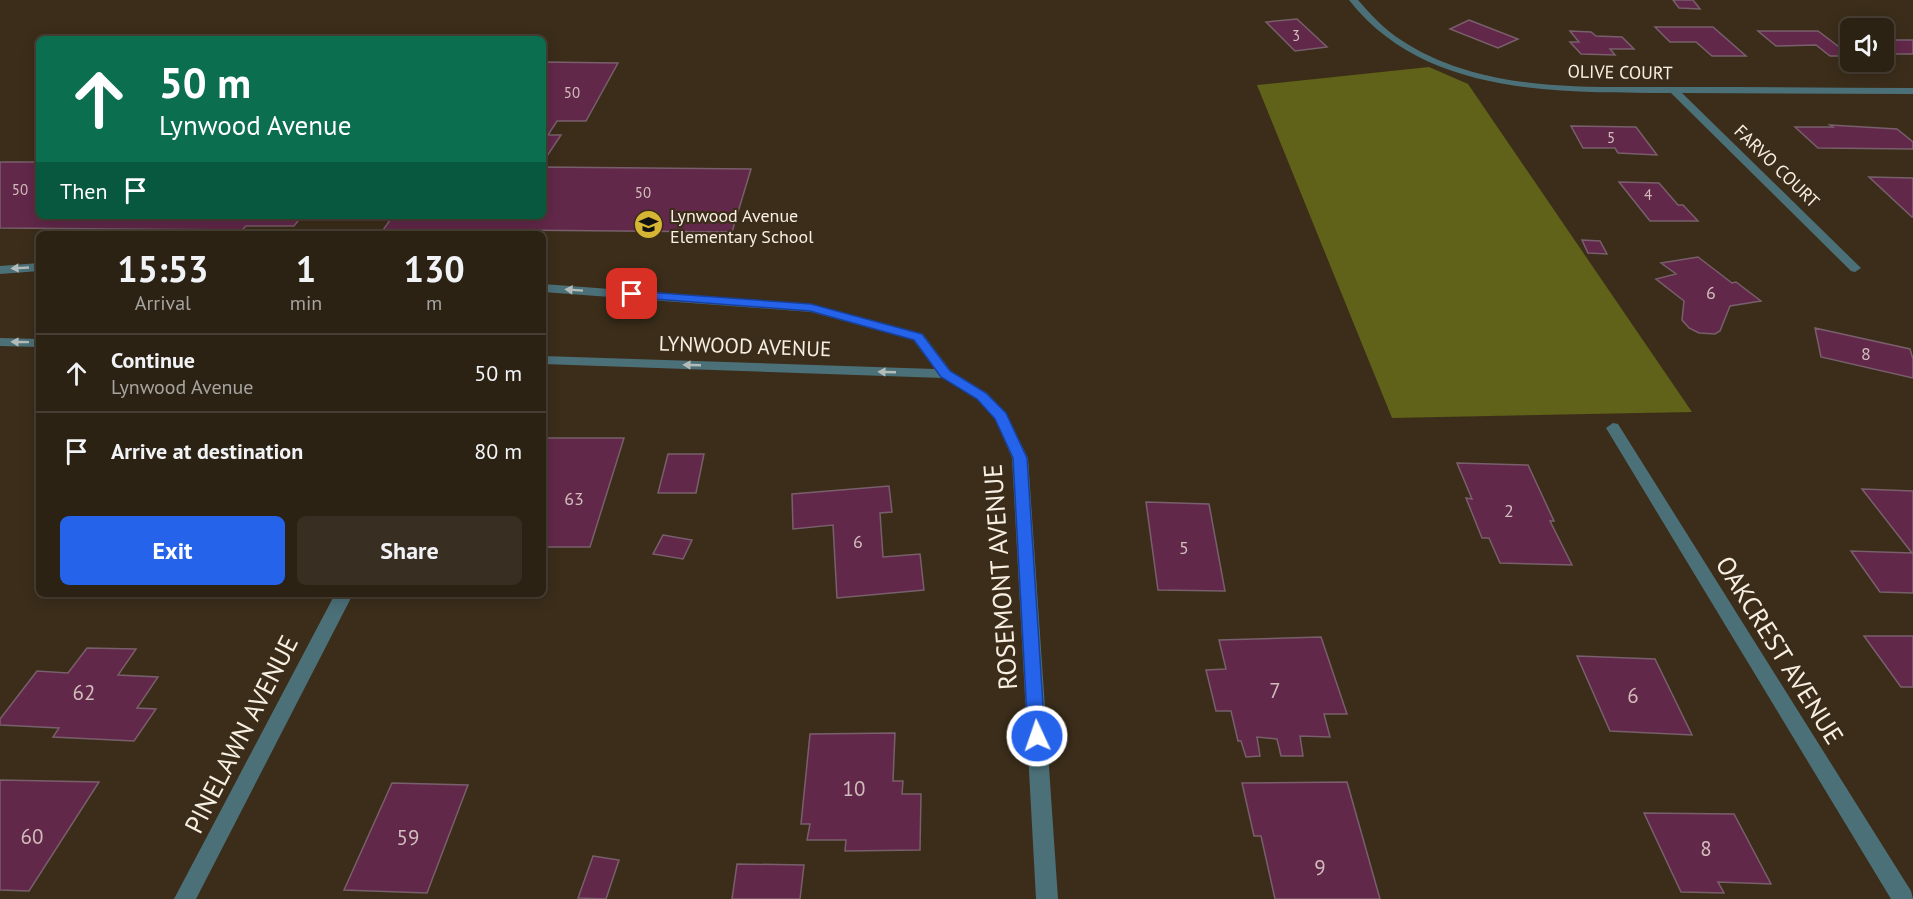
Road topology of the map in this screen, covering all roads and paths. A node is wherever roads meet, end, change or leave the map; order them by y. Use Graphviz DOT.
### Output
graph roads {
  1 [pos="1353,0"];
  2 [pos="1672,89"];
  3 [pos="1913,91"];
  4 [pos="36,267"];
  5 [pos="1855,268"];
  6 [pos="0,270"];
  7 [pos="546,288"];
  8 [pos="0,342"];
  9 [pos="36,343"];
  10 [pos="546,360"];
  11 [pos="946,374"];
  12 [pos="1613,428"];
  13 [pos="1008,432"];
  14 [pos="342,597"];
  15 [pos="185,899"];
  16 [pos="1047,899"];
  17 [pos="1904,899"];
  1 -- 2 [label="street, OLIVE COURT"];
  2 -- 3 [label="street, OLIVE COURT"];
  2 -- 5 [label="street, FARVO COURT"];
  4 -- 6 [label="street, one-way"];
  11 -- 7 [label="street, LYNWOOD AVENUE, one-way"];
  9 -- 8 [label="street, one-way"];
  11 -- 10 [label="street, LYNWOOD AVENUE, one-way"];
  11 -- 13 [label="street, LYNWOOD AVENUE"];
  12 -- 17 [label="street, OAKCREST AVENUE"];
  13 -- 16 [label="street, ROSEMONT AVENUE"];
  14 -- 15 [label="street, PINELAWN AVENUE"];
}
